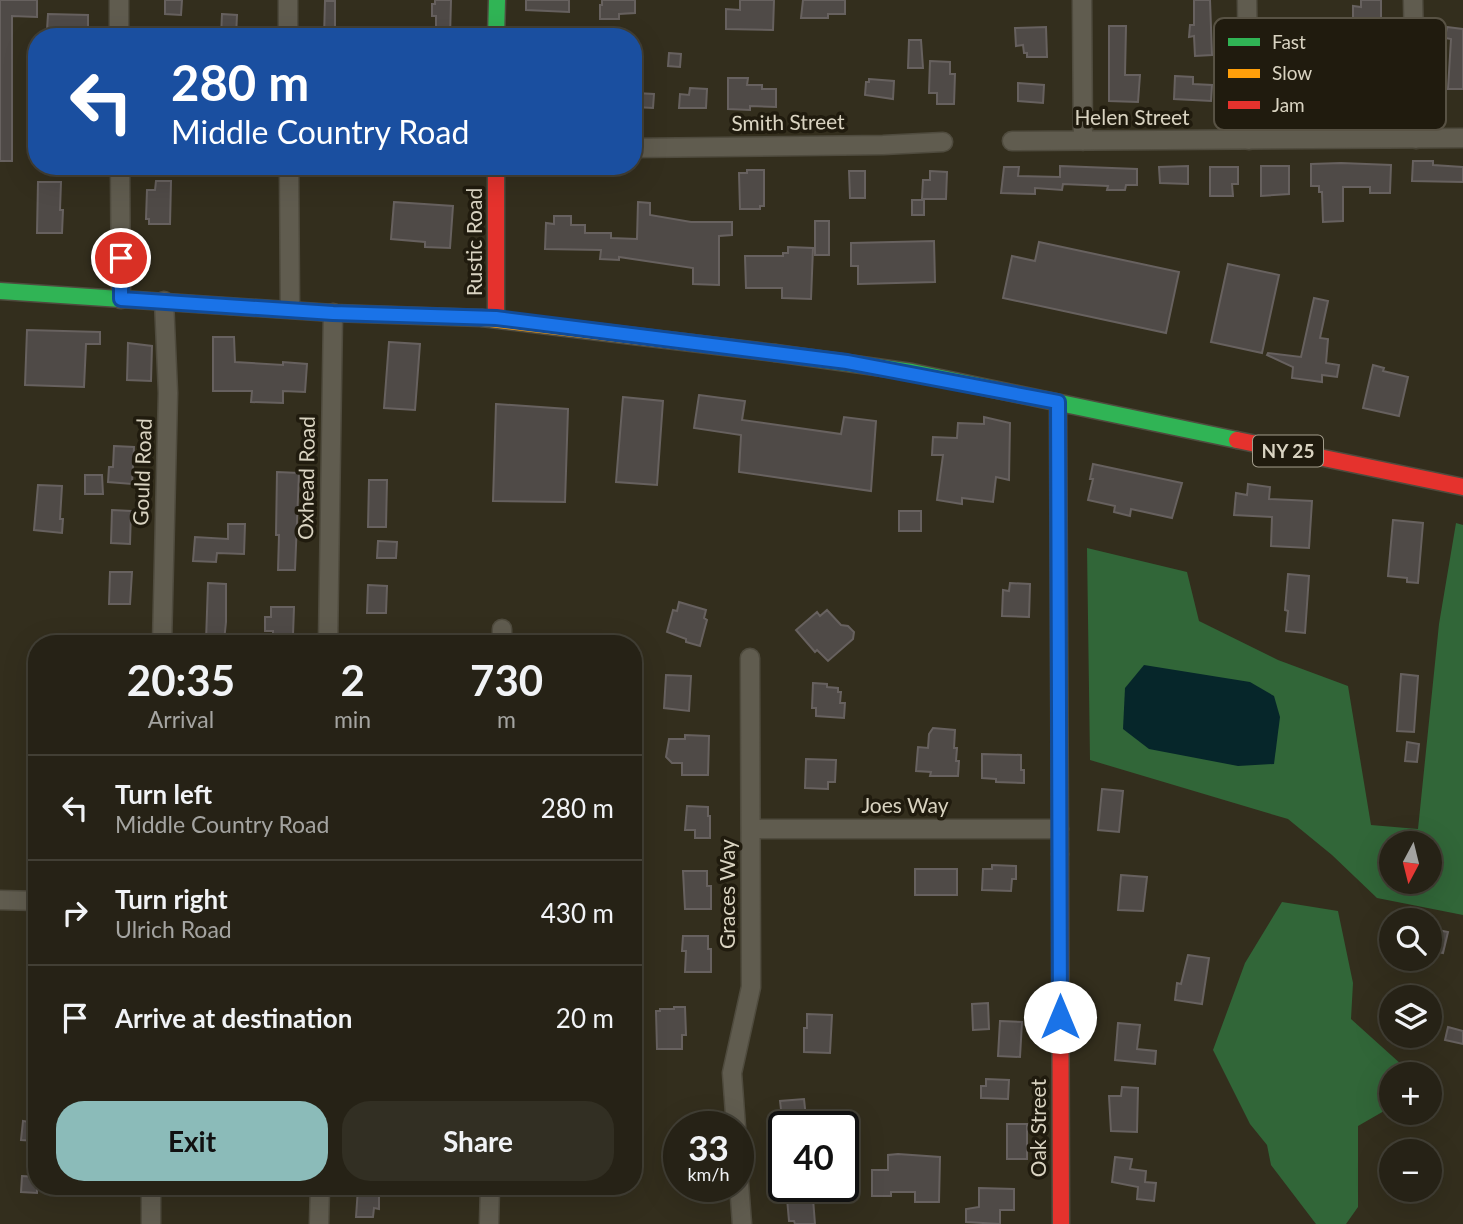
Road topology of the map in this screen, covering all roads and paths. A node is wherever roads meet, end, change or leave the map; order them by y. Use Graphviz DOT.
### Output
graph roads {
  1 [pos="119,0"];
  2 [pos="288,0"];
  3 [pos="497,0"];
  4 [pos="1082,0"];
  5 [pos="1247,0"];
  6 [pos="1413,0"];
  7 [pos="1247,18"];
  8 [pos="1413,18"];
  9 [pos="119,28"];
  10 [pos="288,28"];
  11 [pos="496,28"];
  12 [pos="1249,130"];
  13 [pos="1416,130"];
  14 [pos="1463,138"];
  15 [pos="1416,139"];
  16 [pos="1249,140"];
  17 [pos="1012,141"];
  18 [pos="1083,141"];
  19 [pos="943,142"];
  20 [pos="642,148"];
  21 [pos="120,175"];
  22 [pos="289,175"];
  23 [pos="496,175"];
  24 [pos="0,291"];
  25 [pos="121,299"];
  26 [pos="163,301"];
  27 [pos="290,309"];
  28 [pos="333,313"];
  29 [pos="496,318"];
  30 [pos="1058,402"];
  31 [pos="1463,487"];
  32 [pos="162,635"];
  33 [pos="328,635"];
  34 [pos="750,658"];
  35 [pos="751,829"];
  36 [pos="1059,829"];
  37 [pos="0,900"];
  38 [pos="28,901"];
  39 [pos="735,1111"];
  40 [pos="151,1195"];
  41 [pos="320,1195"];
  42 [pos="489,1195"];
  43 [pos="740,1202"];
  44 [pos="151,1224"];
  45 [pos="319,1224"];
  46 [pos="489,1224"];
  47 [pos="742,1224"];
  48 [pos="1061,1224"];
  1 -- 9 [label="street"];
  2 -- 10 [label="street"];
  3 -- 11 [label="main road"];
  4 -- 18 [label="street"];
  5 -- 7 [label="street"];
  6 -- 8 [label="street"];
  12 -- 16 [label="street"];
  13 -- 15 [label="street"];
  14 -- 15 [label="street, Helen Street"];
  15 -- 16 [label="street, Helen Street"];
  16 -- 18 [label="street, Helen Street"];
  17 -- 18 [label="street, Helen Street"];
  19 -- 20 [label="street, Smith Street"];
  21 -- 25 [label="street"];
  22 -- 27 [label="street"];
  23 -- 29 [label="main road, Rustic Road"];
  24 -- 25 [label="main road, NY 25"];
  25 -- 26 [label="main road, NY 25"];
  26 -- 27 [label="main road, NY 25"];
  26 -- 32 [label="street, Gould Road"];
  27 -- 28 [label="main road, NY 25"];
  28 -- 29 [label="main road, NY 25"];
  28 -- 33 [label="street, Oxhead Road"];
  29 -- 30 [label="main road, NY 25"];
  30 -- 31 [label="main road, NY 25"];
  30 -- 36 [label="main road, Oak Street"];
  34 -- 35 [label="street, Graces Way"];
  35 -- 36 [label="street, Joes Way"];
  35 -- 39 [label="street, Graces Way"];
  36 -- 48 [label="main road, Oak Street"];
  37 -- 38 [label="street"];
  40 -- 44 [label="street"];
  41 -- 45 [label="street"];
  42 -- 46 [label="street"];
  43 -- 47 [label="street"];
}
